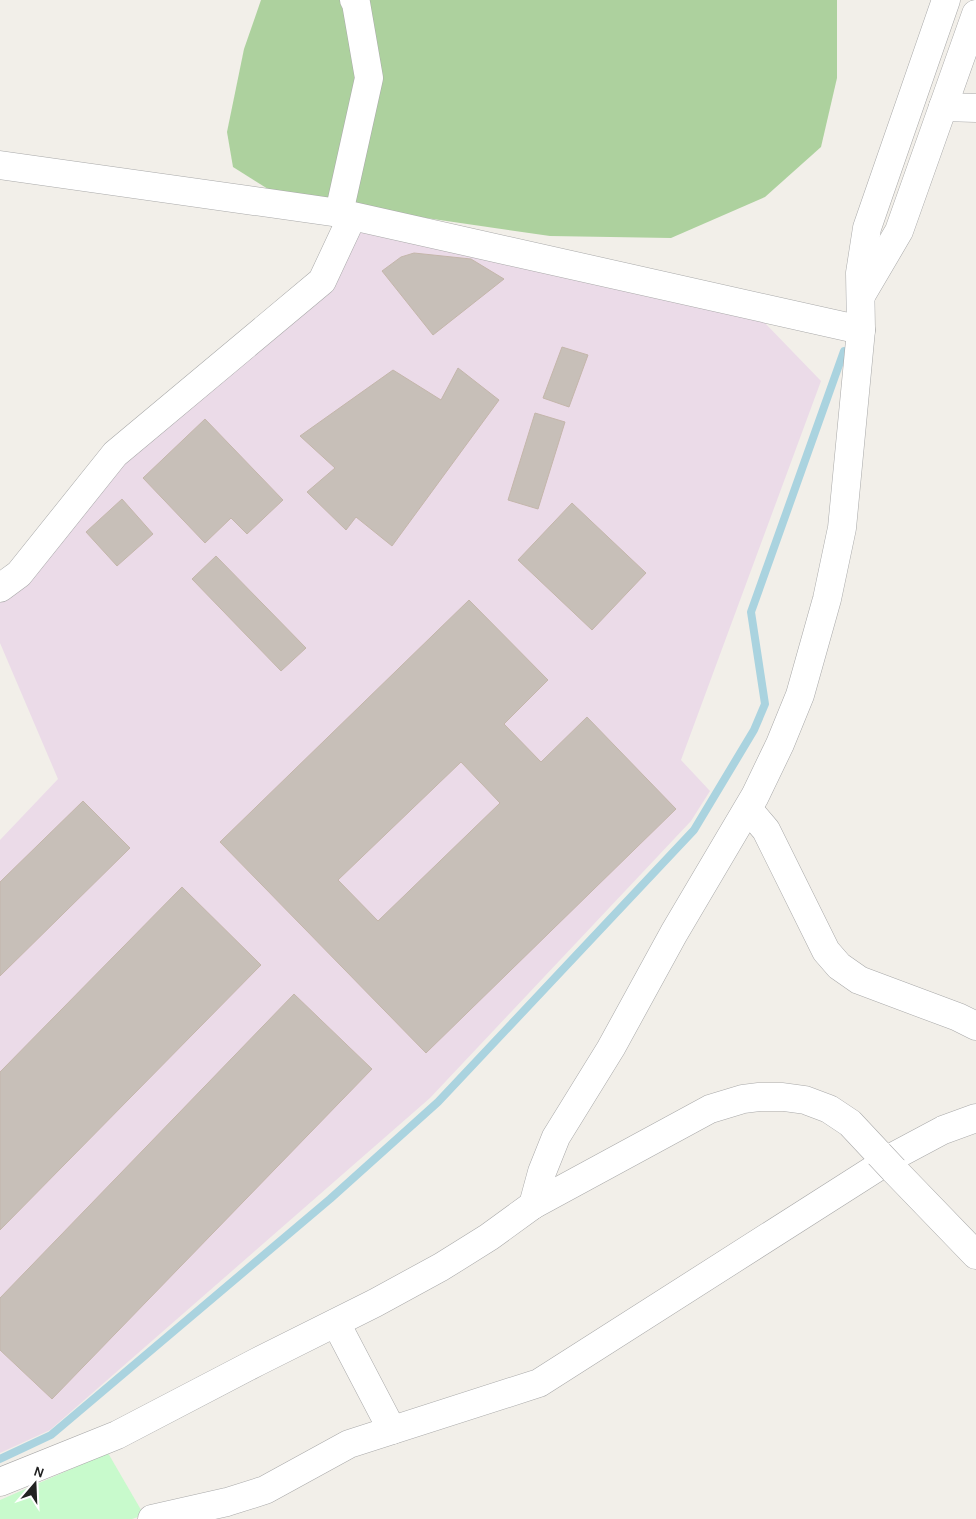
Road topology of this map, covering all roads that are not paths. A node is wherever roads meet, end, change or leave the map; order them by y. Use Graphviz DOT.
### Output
graph roads {
  1 [pos="354,0"];
  2 [pos="946,0"];
  3 [pos="976,14"];
  4 [pos="943,107"];
  5 [pos="976,108"];
  6 [pos="0,165"];
  7 [pos="346,215"];
  8 [pos="861,296"];
  9 [pos="861,330"];
  10 [pos="0,588"];
  11 [pos="748,810"];
  12 [pos="976,1026"];
  13 [pos="976,1118"];
  14 [pos="532,1205"];
  15 [pos="976,1255"];
  16 [pos="336,1322"];
  17 [pos="392,1430"];
  18 [pos="0,1482"];
  19 [pos="152,1519"];
  1 -- 7 [label="street"];
  2 -- 8 [label="street"];
  3 -- 4 [label="street"];
  4 -- 5 [label="street"];
  4 -- 8 [label="street"];
  6 -- 7 [label="street"];
  7 -- 9 [label="street"];
  7 -- 10 [label="street"];
  8 -- 9 [label="street"];
  9 -- 11 [label="street"];
  11 -- 12 [label="street"];
  11 -- 14 [label="street"];
  13 -- 17 [label="street"];
  14 -- 15 [label="street"];
  14 -- 16 [label="street"];
  16 -- 17 [label="street"];
  16 -- 18 [label="street"];
  17 -- 19 [label="street"];
}
